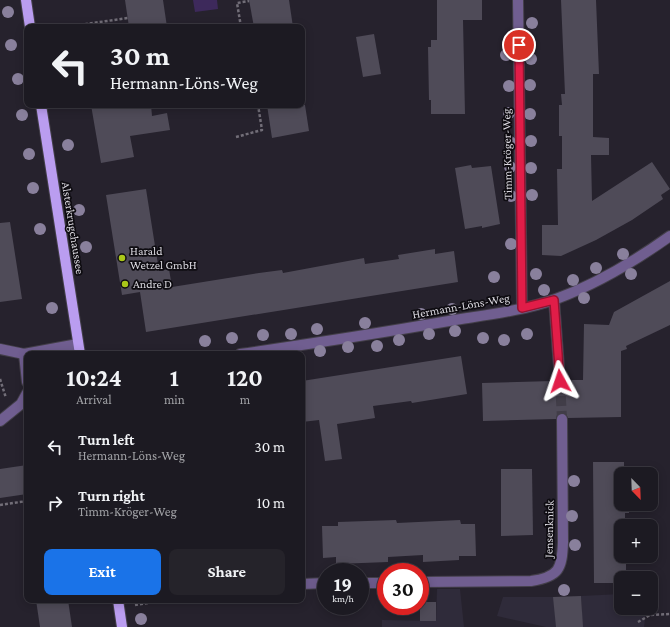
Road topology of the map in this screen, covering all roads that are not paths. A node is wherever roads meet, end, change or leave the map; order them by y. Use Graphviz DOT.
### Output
graph roads {
  1 [pos="26,0"];
  2 [pos="518,0"];
  3 [pos="30,24"];
  4 [pos="41,108"];
  5 [pos="670,236"];
  6 [pos="554,300"];
  7 [pos="522,308"];
  8 [pos="0,349"];
  9 [pos="79,349"];
  10 [pos="57,351"];
  11 [pos="261,351"];
  12 [pos="24,354"];
  13 [pos="560,381"];
  14 [pos="24,400"];
  15 [pos="562,419"];
  16 [pos="0,421"];
  17 [pos="429,582"];
  18 [pos="317,583"];
  19 [pos="305,584"];
  20 [pos="119,603"];
  21 [pos="122,627"];
  1 -- 3 [label="main road"];
  2 -- 7 [label="street, Timm-Kröger-Weg"];
  4 -- 9 [label="main road, Alsterkrugchaussee"];
  5 -- 6 [label="street, Hermann-Löns-Weg"];
  6 -- 7 [label="street, Hermann-Löns-Weg"];
  6 -- 13 [label="street"];
  7 -- 11 [label="street, Hermann-Löns-Weg"];
  8 -- 12 [label="street"];
  9 -- 10 [label="street"];
  14 -- 16 [label="street"];
  15 -- 17 [label="street, Jensenknick"];
  18 -- 19 [label="street"];
  20 -- 21 [label="main road"];
}
